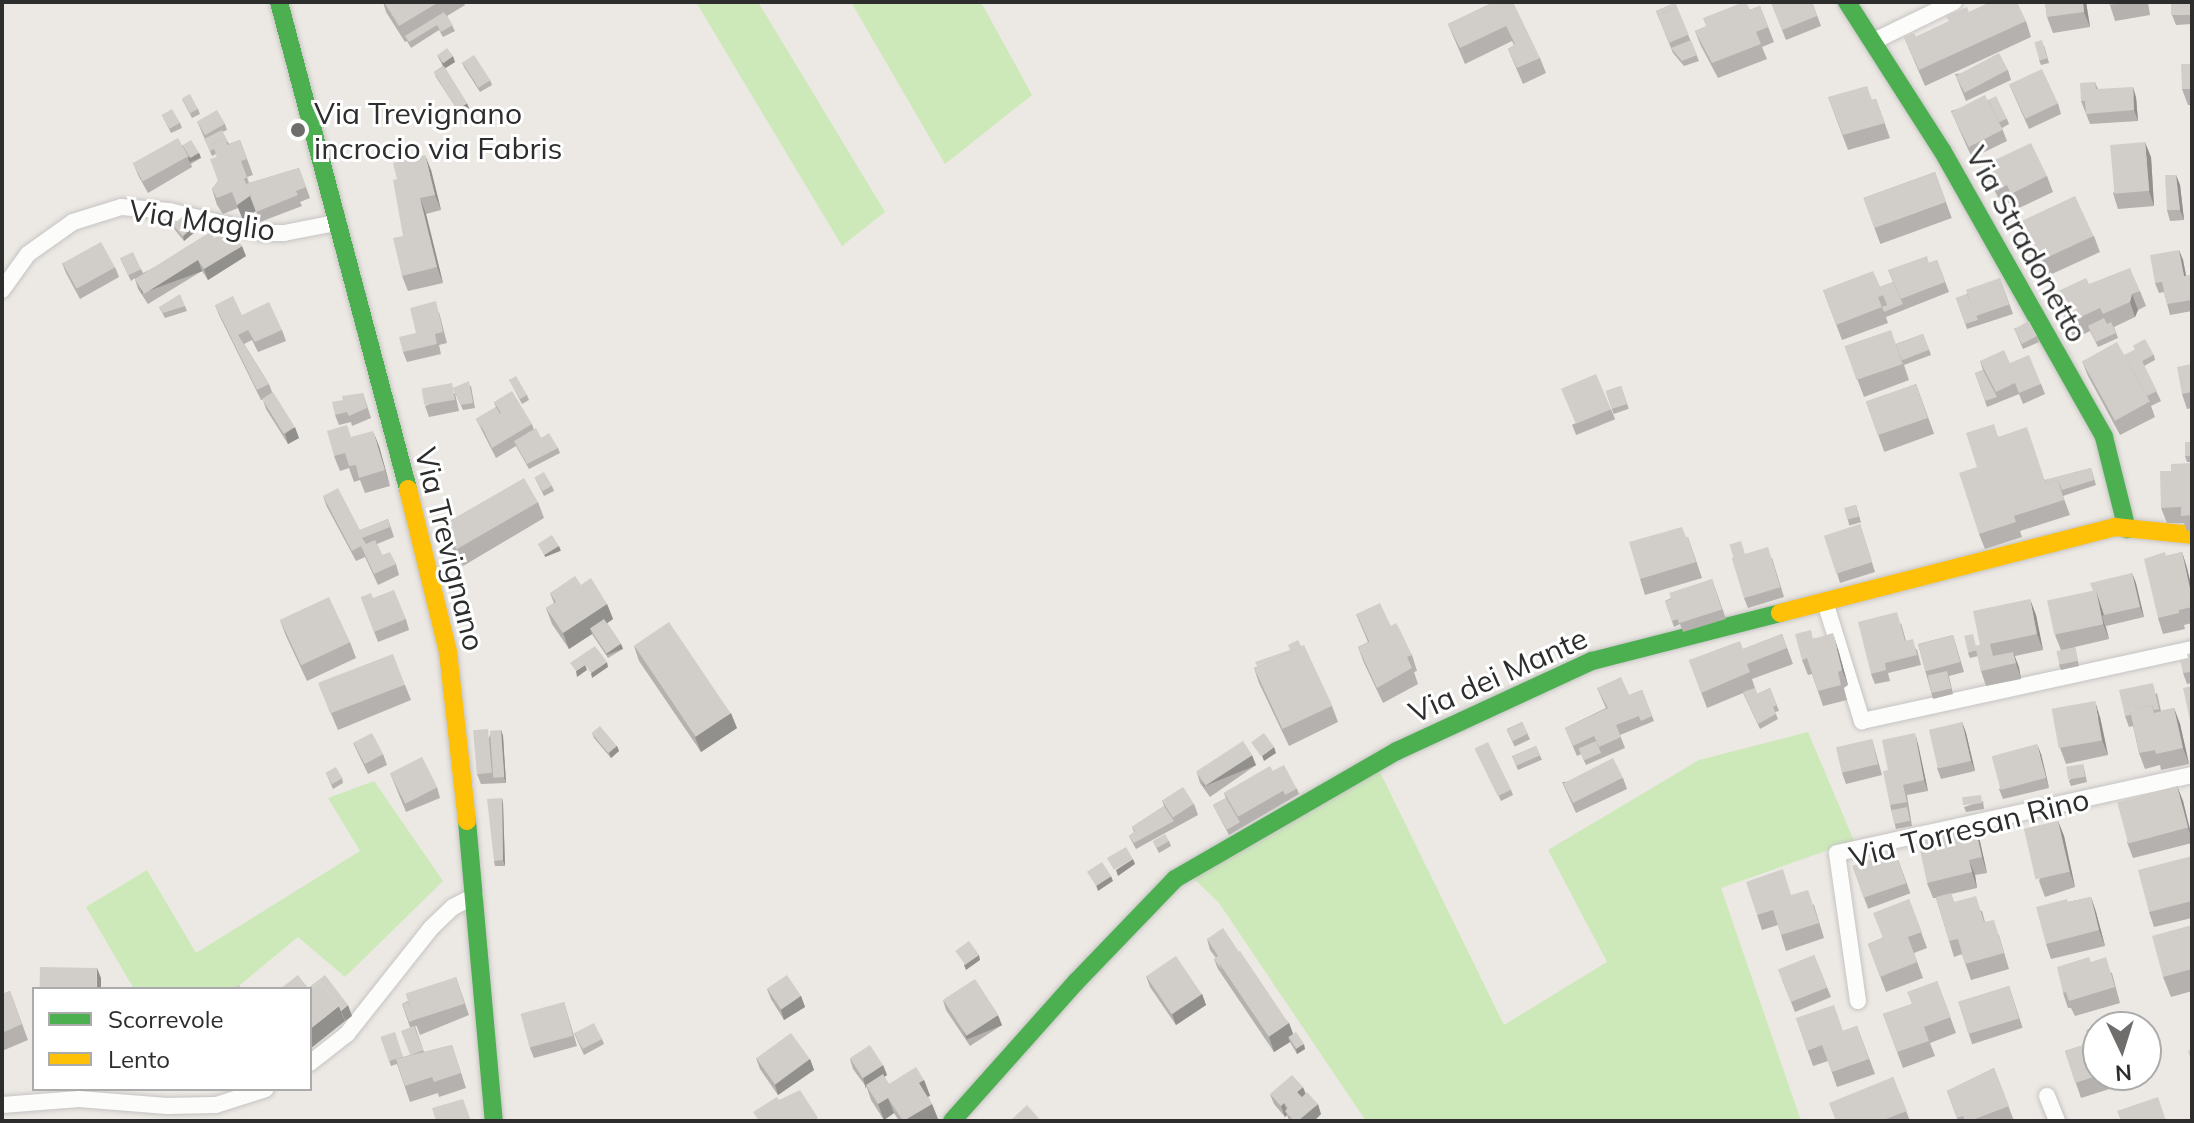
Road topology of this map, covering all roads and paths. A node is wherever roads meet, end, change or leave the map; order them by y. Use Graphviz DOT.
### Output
graph roads {
  1 [pos="279,2"];
  2 [pos="1847,2"];
  3 [pos="1954,2"];
  4 [pos="1872,42"];
  5 [pos="336,223"];
  6 [pos="2,290"];
  7 [pos="2127,529"];
  8 [pos="2192,535"];
  9 [pos="1825,602"];
  10 [pos="2192,649"];
  11 [pos="2192,775"];
  12 [pos="475,896"];
  13 [pos="1858,1001"];
  14 [pos="312,1061"];
  15 [pos="260,1091"];
  16 [pos="2047,1096"];
  17 [pos="2,1105"];
  18 [pos="494,1121"];
  19 [pos="952,1121"];
  20 [pos="2057,1121"];
  1 -- 5 [label="street, Via Trevignano"];
  2 -- 4 [label="street, Via Stradonetto"];
  3 -- 4 [label="street"];
  4 -- 7 [label="street, Via Stradonetto"];
  5 -- 6 [label="street, Via Maglio"];
  5 -- 12 [label="street, Via Trevignano"];
  7 -- 8 [label="street, Via dei Mante"];
  7 -- 9 [label="street, Via dei Mante"];
  9 -- 10 [label="street"];
  9 -- 19 [label="street, Via dei Mante"];
  11 -- 13 [label="street, Via Torresan Rino"];
  12 -- 14 [label="street"];
  12 -- 18 [label="street, Via Trevignano"];
  15 -- 17 [label="street"];
  16 -- 20 [label="street"];
}
